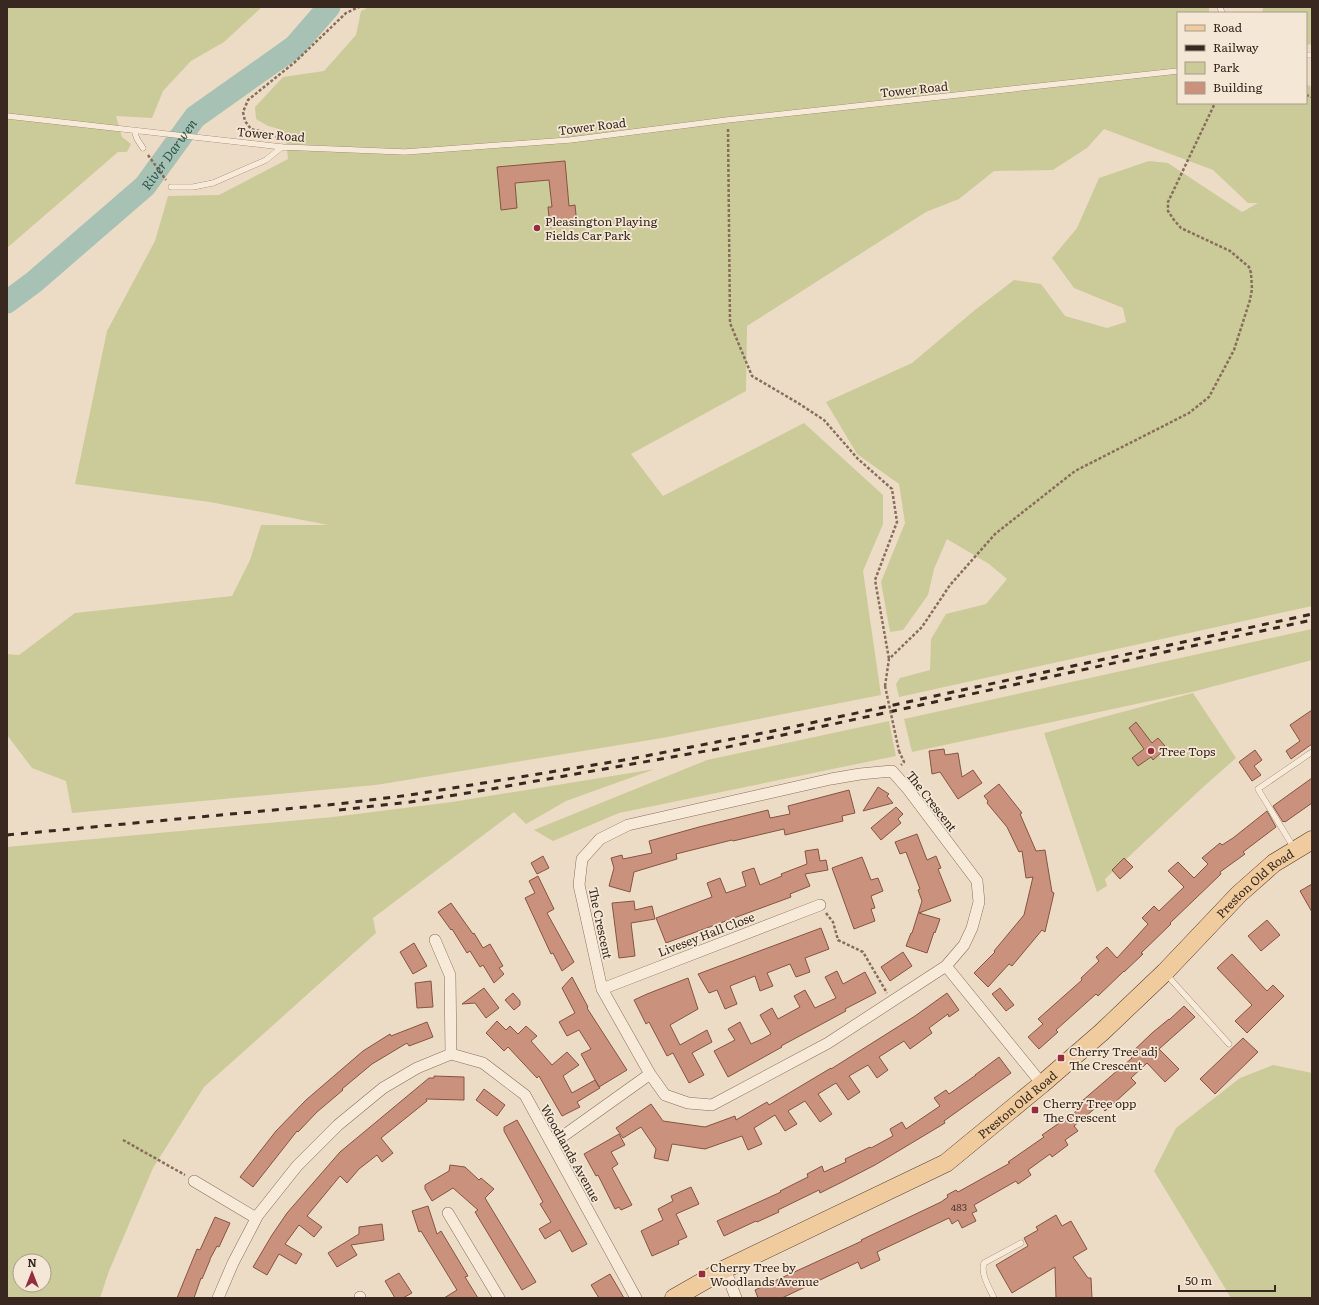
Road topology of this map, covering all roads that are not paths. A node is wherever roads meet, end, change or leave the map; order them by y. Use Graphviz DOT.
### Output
graph roads {
  1 [pos="1177,71"];
  2 [pos="7,116"];
  3 [pos="134,130"];
  4 [pos="282,147"];
  5 [pos="143,148"];
  6 [pos="171,187"];
  7 [pos="1312,752"];
  8 [pos="1312,840"];
  9 [pos="1295,850"];
  10 [pos="820,905"];
  11 [pos="435,940"];
  12 [pos="946,966"];
  13 [pos="1164,972"];
  14 [pos="602,989"];
  15 [pos="1229,1044"];
  16 [pos="451,1054"];
  17 [pos="650,1074"];
  18 [pos="1042,1084"];
  19 [pos="552,1144"];
  20 [pos="194,1181"];
  21 [pos="448,1213"];
  22 [pos="256,1218"];
  23 [pos="1021,1243"];
  24 [pos="725,1269"];
  25 [pos="218,1298"];
  26 [pos="499,1298"];
  27 [pos="636,1298"];
  28 [pos="674,1298"];
  29 [pos="736,1298"];
  30 [pos="994,1298"];
  1 -- 4 [label="lane, Tower Road"];
  2 -- 3 [label="lane, Tower Road"];
  3 -- 4 [label="lane, Tower Road"];
  3 -- 5 [label="lane"];
  4 -- 6 [label="lane"];
  7 -- 9 [label="lane"];
  8 -- 9 [label="main road, Preston Old Road"];
  9 -- 13 [label="main road, Preston Old Road"];
  10 -- 14 [label="street, Livesey Hall Close"];
  11 -- 16 [label="street"];
  12 -- 14 [label="street, The Crescent"];
  12 -- 17 [label="street, The Crescent"];
  12 -- 18 [label="street"];
  13 -- 15 [label="lane"];
  13 -- 18 [label="main road, Preston Old Road"];
  14 -- 17 [label="street, The Crescent"];
  16 -- 19 [label="street, Woodlands Avenue"];
  16 -- 22 [label="street"];
  17 -- 19 [label="street"];
  18 -- 24 [label="main road, Preston Old Road"];
  19 -- 27 [label="street, Woodlands Avenue"];
  20 -- 22 [label="street"];
  21 -- 26 [label="street"];
  22 -- 25 [label="street"];
  23 -- 30 [label="lane"];
  24 -- 28 [label="main road, Preston Old Road"];
  24 -- 29 [label="street"];
}
